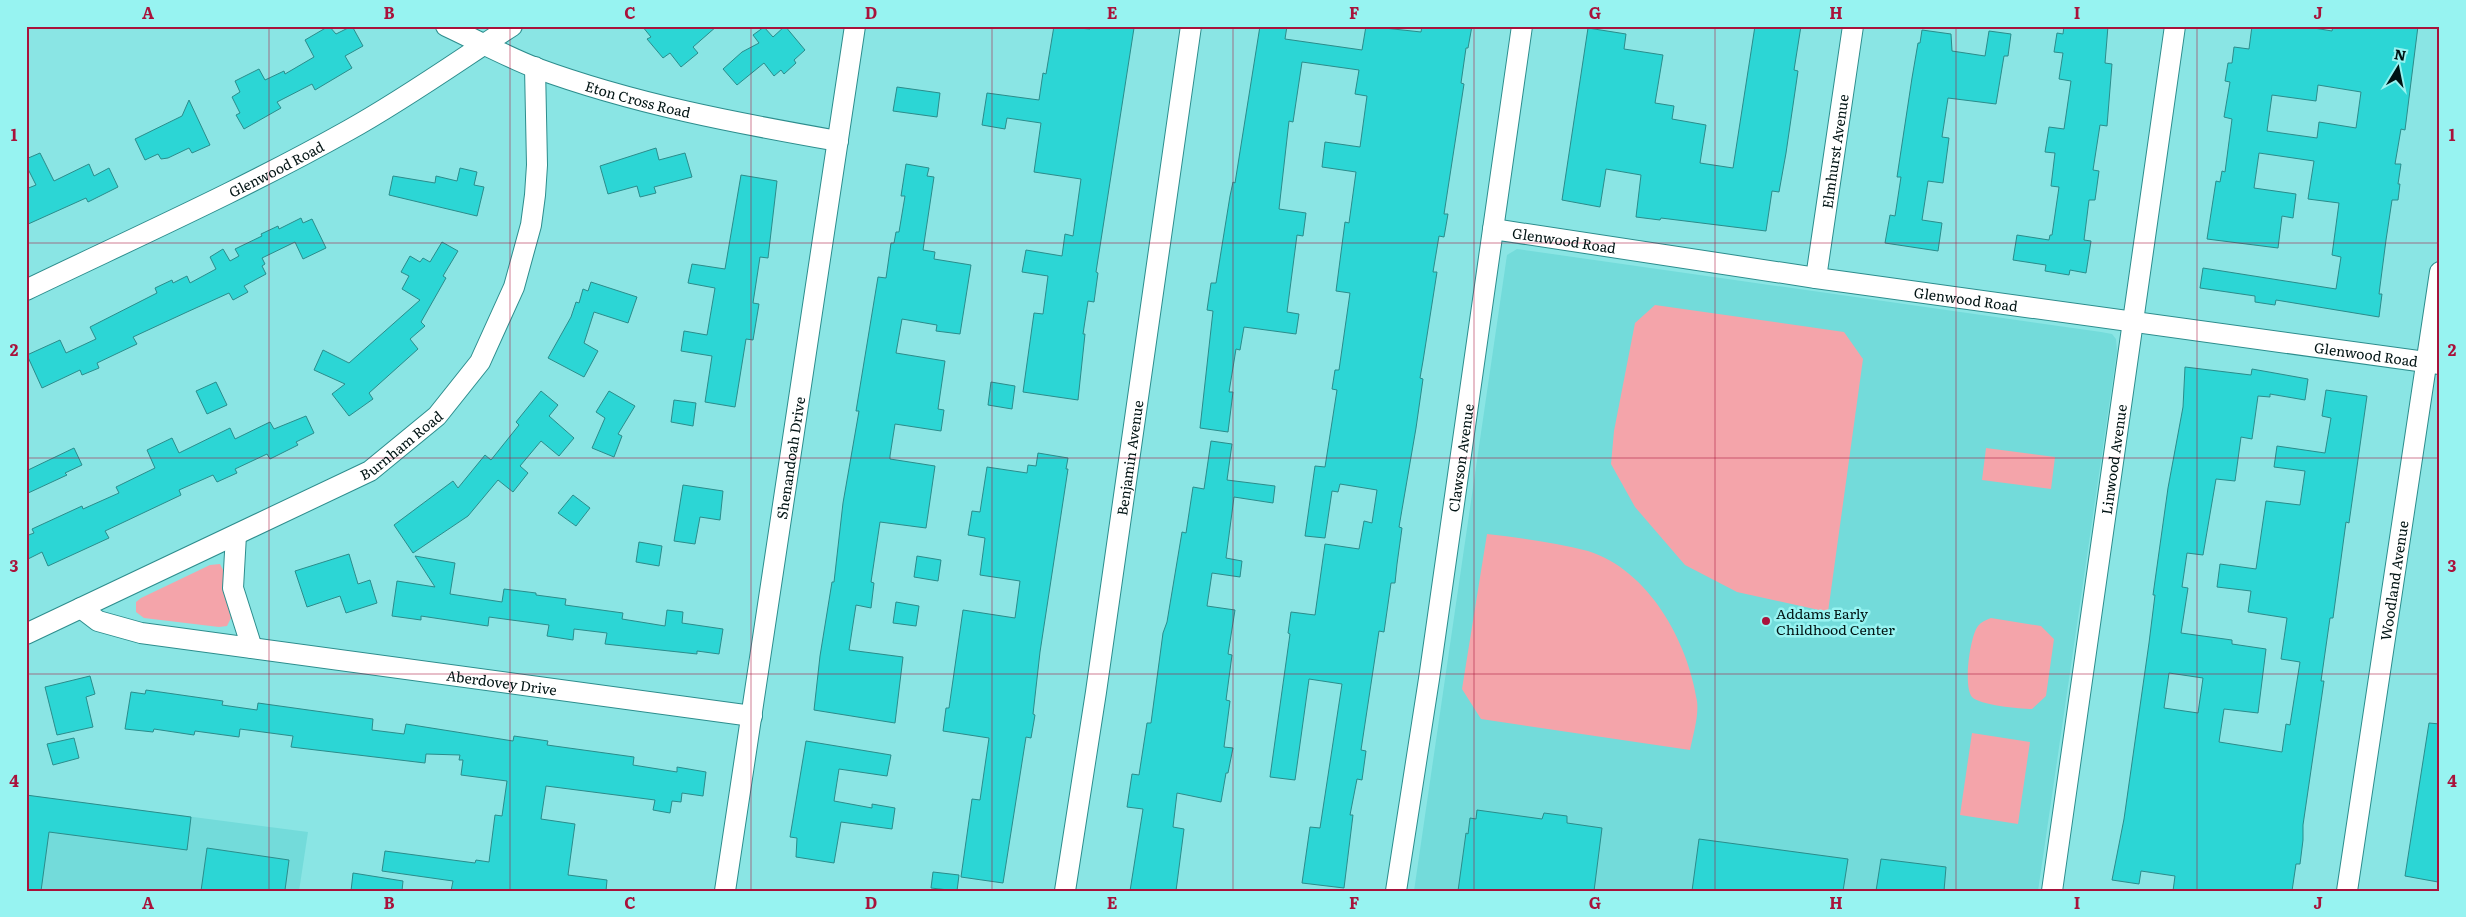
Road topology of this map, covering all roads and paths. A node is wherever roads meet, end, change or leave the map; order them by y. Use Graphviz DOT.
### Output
graph roads {
  1 [pos="446,26"];
  2 [pos="512,26"];
  3 [pos="855,26"];
  4 [pos="1191,26"];
  5 [pos="1522,26"];
  6 [pos="1853,26"];
  7 [pos="2175,26"];
  8 [pos="484,44"];
  9 [pos="535,67"];
  10 [pos="838,141"];
  11 [pos="1492,230"];
  12 [pos="2440,272"];
  13 [pos="1816,278"];
  14 [pos="26,290"];
  15 [pos="2134,322"];
  16 [pos="2433,363"];
  17 [pos="236,535"];
  18 [pos="81,608"];
  19 [pos="26,634"];
  20 [pos="252,648"];
  21 [pos="752,716"];
  22 [pos="725,891"];
  23 [pos="1065,891"];
  24 [pos="1396,891"];
  25 [pos="2052,891"];
  26 [pos="2347,891"];
  1 -- 8 [label="street, Eton Cross Road"];
  2 -- 8 [label="street, Glenwood Road"];
  3 -- 10 [label="street, Shenandoah Drive"];
  4 -- 23 [label="street, Benjamin Avenue"];
  5 -- 11 [label="street, Clawson Avenue"];
  6 -- 13 [label="street, Elmhurst Avenue"];
  7 -- 15 [label="street, Linwood Avenue"];
  8 -- 9 [label="street, Eton Cross Road"];
  8 -- 14 [label="street, Glenwood Road"];
  9 -- 10 [label="street, Eton Cross Road"];
  9 -- 17 [label="street, Burnham Road"];
  10 -- 21 [label="street, Shenandoah Drive"];
  11 -- 13 [label="street, Glenwood Road"];
  11 -- 24 [label="street, Clawson Avenue"];
  12 -- 16 [label="street, Woodland Avenue"];
  13 -- 15 [label="street, Glenwood Road"];
  15 -- 16 [label="street, Glenwood Road"];
  15 -- 25 [label="street, Linwood Avenue"];
  16 -- 26 [label="street, Woodland Avenue"];
  17 -- 18 [label="street, Burnham Road"];
  17 -- 20 [label="street"];
  18 -- 19 [label="street, Burnham Road"];
  18 -- 20 [label="street, Aberdovey Drive"];
  20 -- 21 [label="street, Aberdovey Drive"];
  21 -- 22 [label="street, Shenandoah Drive"];
}
